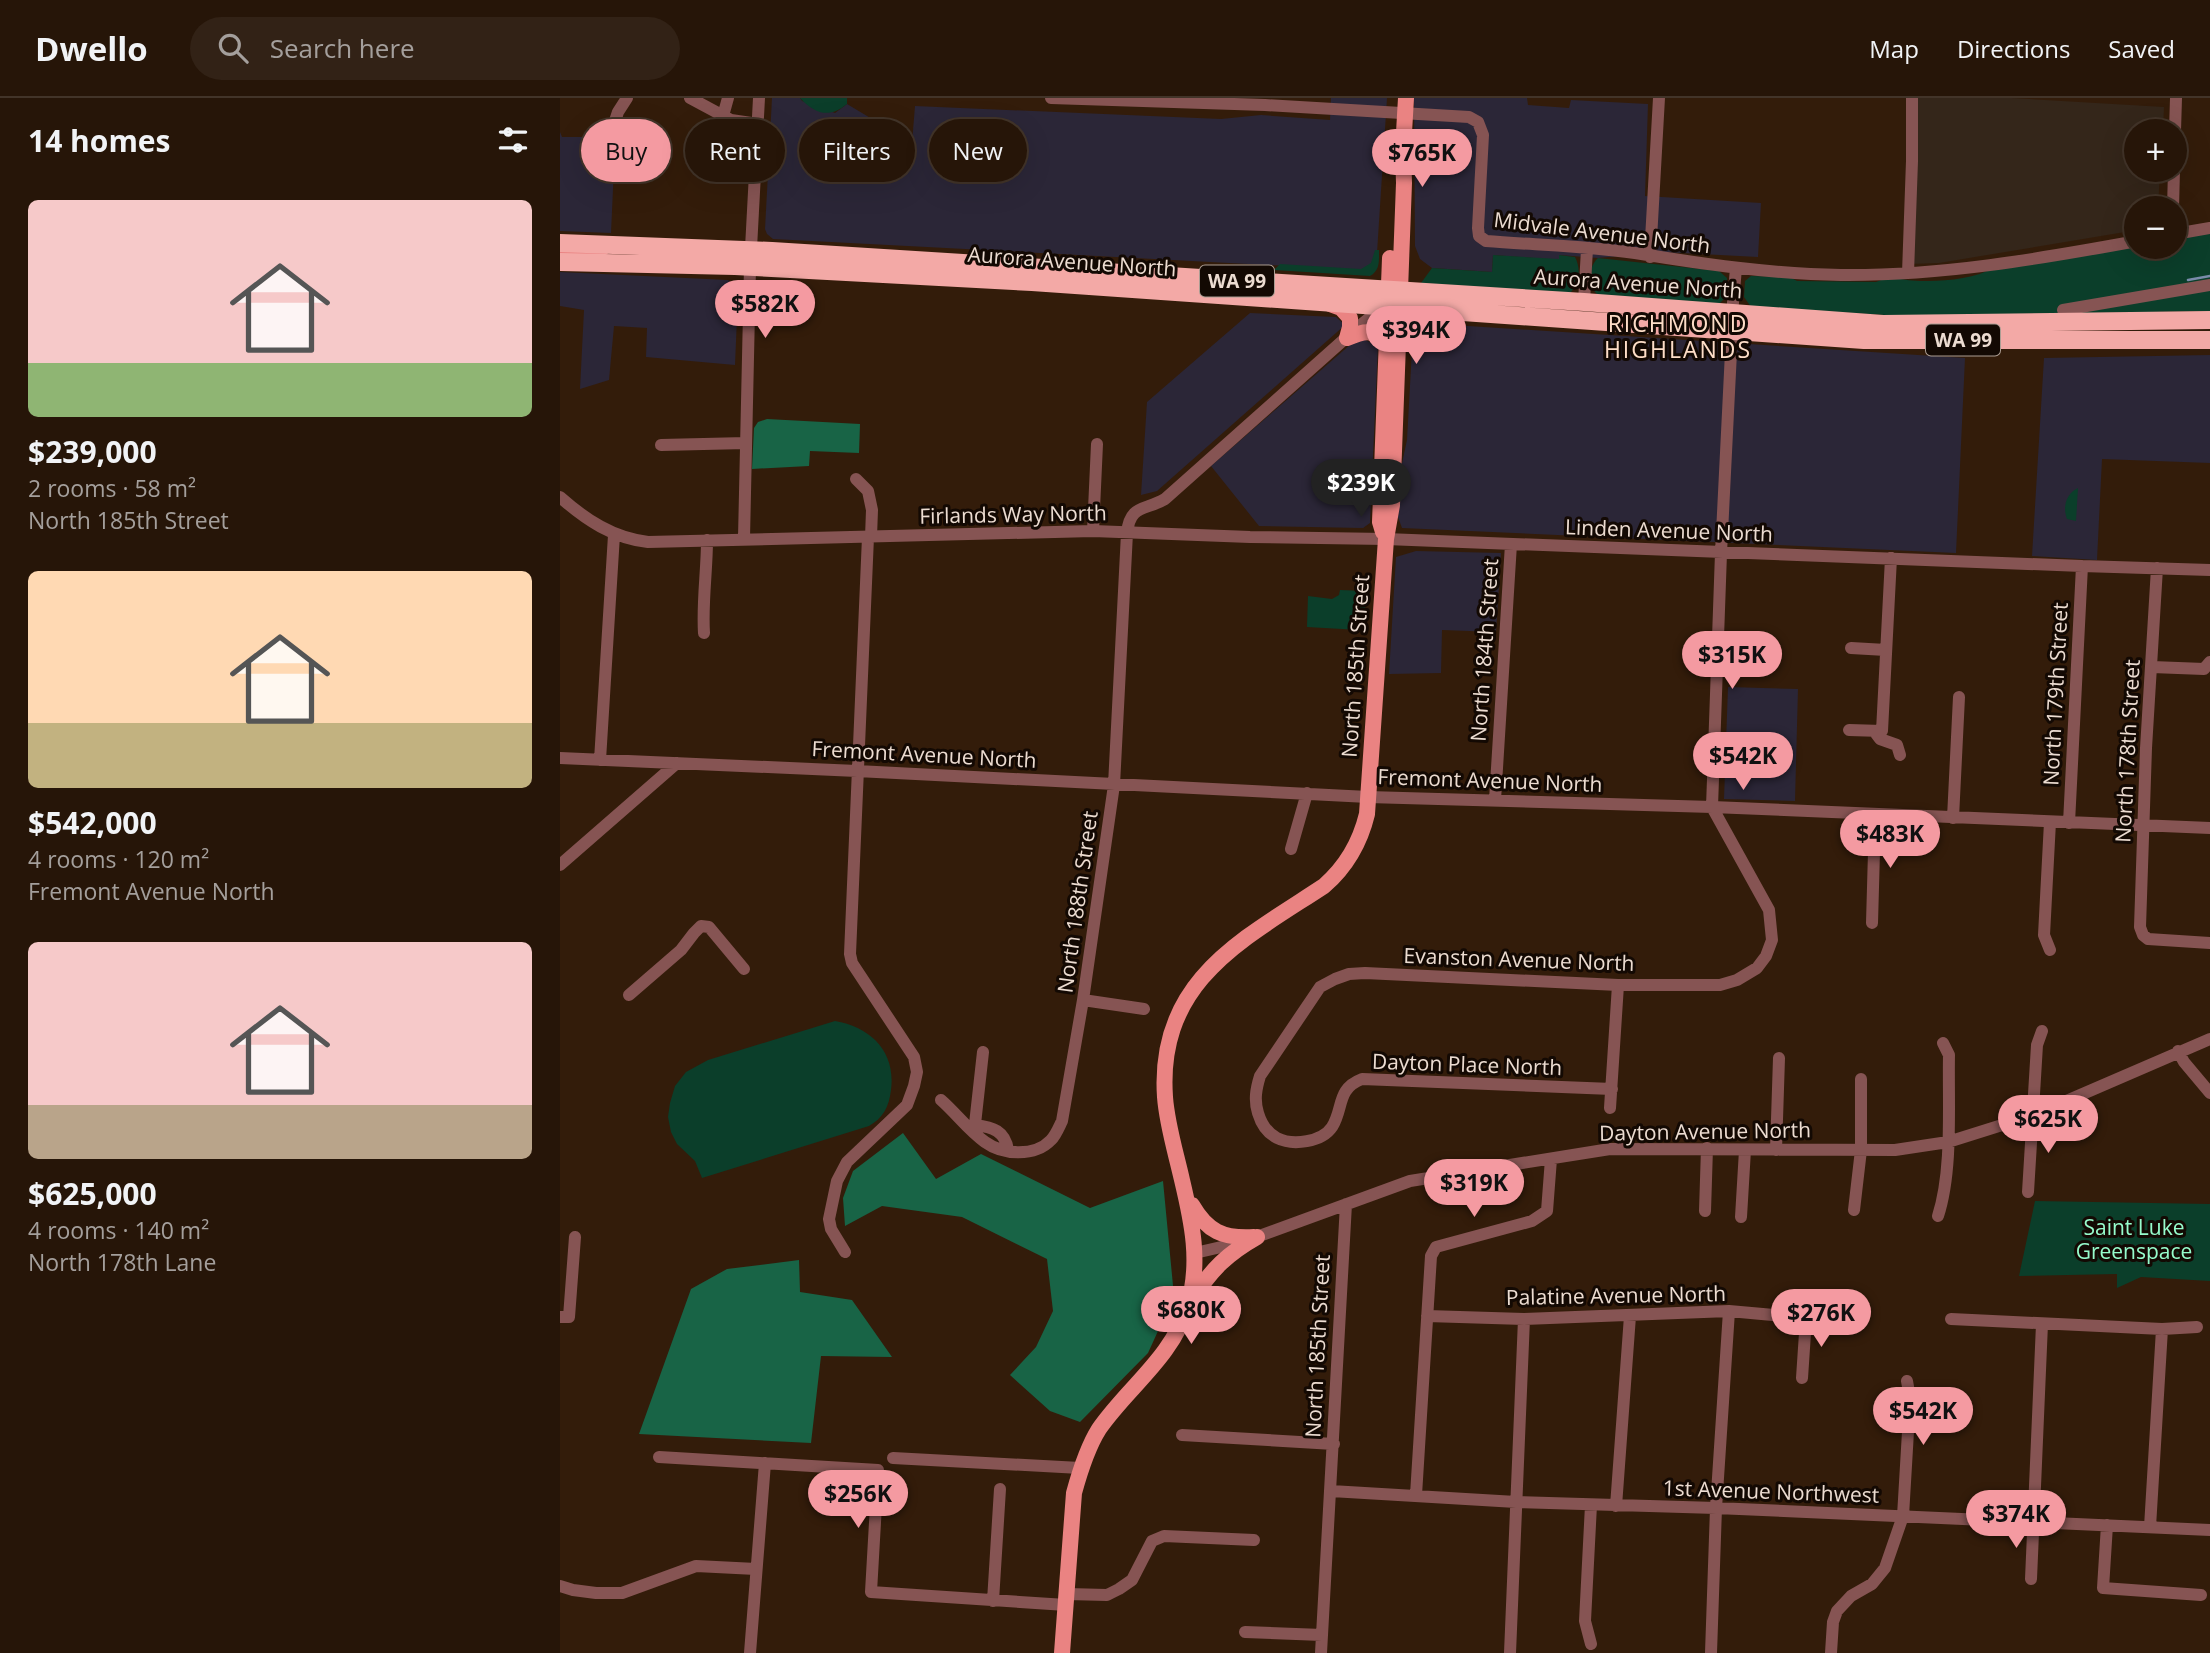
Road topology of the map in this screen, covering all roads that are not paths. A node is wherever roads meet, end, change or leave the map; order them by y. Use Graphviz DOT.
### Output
graph roads {
  1 [pos="627,98"];
  2 [pos="690,98"];
  3 [pos="728,98"];
  4 [pos="759,98"];
  5 [pos="1051,98"];
  6 [pos="1660,98"];
  7 [pos="1912,98"];
  8 [pos="2176,98"];
  9 [pos="1082,99"];
  10 [pos="1302,103"];
  11 [pos="1401,105"];
  12 [pos="723,116"];
  13 [pos="616,119"];
  14 [pos="729,119"];
  15 [pos="758,119"];
  16 [pos="2175,119"];
  17 [pos="755,182"];
  18 [pos="2210,228"];
  19 [pos="2187,232"];
  20 [pos="560,243"];
  21 [pos="2124,243"];
  22 [pos="607,244"];
  23 [pos="1587,249"];
  24 [pos="560,253"];
  25 [pos="1650,257"];
  26 [pos="751,258"];
  27 [pos="560,262"];
  28 [pos="1021,267"];
  29 [pos="1736,268"];
  30 [pos="1050,269"];
  31 [pos="1908,273"];
  32 [pos="1209,279"];
  33 [pos="1008,281"];
  34 [pos="1032,282"];
  35 [pos="2210,285"];
  36 [pos="1196,293"];
  37 [pos="1394,299"];
  38 [pos="1584,302"];
  39 [pos="1327,303"];
  40 [pos="1622,306"];
  41 [pos="2063,310"];
  42 [pos="2210,320"];
  43 [pos="2116,321"];
  44 [pos="1608,323"];
  45 [pos="1732,323"];
  46 [pos="1911,324"];
  47 [pos="1347,338"];
  48 [pos="2103,340"];
  49 [pos="2210,340"];
  50 [pos="1892,341"];
  51 [pos="1387,348"];
  52 [pos="746,443"];
  53 [pos="1097,444"];
  54 [pos="661,445"];
  55 [pos="856,479"];
  56 [pos="561,499"];
  57 [pos="1093,531"];
  58 [pos="1127,533"];
  59 [pos="614,535"];
  60 [pos="870,537"];
  61 [pos="744,538"];
  62 [pos="1386,539"];
  63 [pos="707,540"];
  64 [pos="1511,544"];
  65 [pos="1721,553"];
  66 [pos="1891,558"];
  67 [pos="2082,566"];
  68 [pos="2157,568"];
  69 [pos="2210,570"];
  70 [pos="704,633"];
  71 [pos="1851,648"];
  72 [pos="1886,650"];
  73 [pos="2210,662"];
  74 [pos="2152,667"];
  75 [pos="1959,697"];
  76 [pos="1849,730"];
  77 [pos="1878,731"];
  78 [pos="1900,755"];
  79 [pos="560,758"];
  80 [pos="600,760"];
  81 [pos="677,763"];
  82 [pos="856,771"];
  83 [pos="1114,785"];
  84 [pos="1307,793"];
  85 [pos="1368,797"];
  86 [pos="1495,800"];
  87 [pos="1712,807"];
  88 [pos="1875,816"];
  89 [pos="1953,818"];
  90 [pos="2050,822"];
  91 [pos="2069,823"];
  92 [pos="2143,827"];
  93 [pos="2210,828"];
  94 [pos="1291,849"];
  95 [pos="560,865"];
  96 [pos="1872,923"];
  97 [pos="2210,943"];
  98 [pos="2050,950"];
  99 [pos="744,969"];
  100 [pos="1618,985"];
  101 [pos="629,995"];
  102 [pos="1083,1000"];
  103 [pos="1144,1009"];
  104 [pos="2042,1031"];
  105 [pos="2208,1040"];
  106 [pos="1943,1043"];
  107 [pos="2178,1051"];
  108 [pos="983,1052"];
  109 [pos="1779,1058"];
  110 [pos="1861,1079"];
  111 [pos="1612,1089"];
  112 [pos="2210,1093"];
  113 [pos="941,1100"];
  114 [pos="1611,1108"];
  115 [pos="2034,1115"];
  116 [pos="975,1129"];
  117 [pos="1312,1140"];
  118 [pos="1948,1142"];
  119 [pos="1707,1148"];
  120 [pos="1745,1150"];
  121 [pos="1776,1150"];
  122 [pos="1861,1150"];
  123 [pos="1551,1159"];
  124 [pos="2028,1192"];
  125 [pos="1185,1194"];
  126 [pos="1346,1204"];
  127 [pos="1854,1210"];
  128 [pos="1705,1211"];
  129 [pos="1938,1216"];
  130 [pos="1741,1217"];
  131 [pos="575,1237"];
  132 [pos="1257,1237"];
  133 [pos="845,1252"];
  134 [pos="1195,1253"];
  135 [pos="1188,1306"];
  136 [pos="1729,1311"];
  137 [pos="1427,1316"];
  138 [pos="1630,1316"];
  139 [pos="565,1317"];
  140 [pos="1524,1319"];
  141 [pos="1951,1319"];
  142 [pos="2042,1324"];
  143 [pos="2197,1327"];
  144 [pos="2162,1329"];
  145 [pos="1802,1378"];
  146 [pos="1908,1381"];
  147 [pos="1182,1435"];
  148 [pos="1334,1444"];
  149 [pos="659,1457"];
  150 [pos="893,1458"];
  151 [pos="765,1463"];
  152 [pos="1080,1468"];
  153 [pos="1000,1489"];
  154 [pos="1331,1491"];
  155 [pos="1416,1495"];
  156 [pos="1516,1502"];
  157 [pos="1591,1505"];
  158 [pos="1616,1506"];
  159 [pos="1716,1508"];
  160 [pos="1903,1516"];
  161 [pos="2033,1522"];
  162 [pos="2107,1525"];
  163 [pos="2150,1527"];
  164 [pos="2210,1530"];
  165 [pos="1254,1540"];
  166 [pos="756,1569"];
  167 [pos="2031,1579"];
  168 [pos="560,1586"];
  169 [pos="2201,1595"];
  170 [pos="1066,1600"];
  171 [pos="993,1601"];
  172 [pos="1245,1632"];
  173 [pos="1322,1635"];
  174 [pos="1591,1644"];
  175 [pos="750,1653"];
  176 [pos="1062,1653"];
  177 [pos="1321,1653"];
  178 [pos="1510,1653"];
  179 [pos="1711,1653"];
  180 [pos="1831,1653"];
  1 -- 13 [label="street"];
  2 -- 12 [label="street"];
  3 -- 12 [label="street"];
  4 -- 15 [label="street"];
  5 -- 9 [label="street, Midvale Avenue North"];
  6 -- 25 [label="street"];
  7 -- 31 [label="street"];
  8 -- 16 [label="street"];
  9 -- 10 [label="street, Midvale Avenue North"];
  10 -- 11 [label="street, Midvale Avenue North"];
  11 -- 23 [label="street, Midvale Avenue North"];
  11 -- 37 [label="main road, North 185th Street"];
  12 -- 14 [label="street"];
  17 -- 26 [label="street"];
  18 -- 19 [label="street"];
  20 -- 22 [label="highway, Aurora Avenue North / WA 99"];
  21 -- 31 [label="street, Midvale Avenue North"];
  22 -- 24 [label="main road"];
  22 -- 26 [label="highway, Aurora Avenue North / WA 99"];
  23 -- 25 [label="street, Midvale Avenue North"];
  23 -- 38 [label="street"];
  25 -- 29 [label="street, Midvale Avenue North"];
  26 -- 27 [label="highway, Aurora Avenue North / WA 99"];
  26 -- 28 [label="highway, Aurora Avenue North / WA 99"];
  26 -- 33 [label="highway, Aurora Avenue North / WA 99"];
  26 -- 52 [label="street"];
  28 -- 30 [label="highway, Aurora Avenue North / WA 99"];
  28 -- 33 [label="main road"];
  29 -- 31 [label="street, Midvale Avenue North"];
  29 -- 45 [label="street"];
  30 -- 32 [label="highway, Aurora Avenue North / WA 99"];
  30 -- 34 [label="main road"];
  32 -- 36 [label="main road"];
  32 -- 37 [label="highway, Aurora Avenue North / WA 99"];
  33 -- 34 [label="highway, Aurora Avenue North / WA 99"];
  34 -- 36 [label="highway, Aurora Avenue North / WA 99"];
  35 -- 41 [label="street"];
  36 -- 39 [label="highway, Aurora Avenue North / WA 99"];
  37 -- 38 [label="highway, Aurora Avenue North / WA 99"];
  37 -- 39 [label="highway, Aurora Avenue North / WA 99"];
  37 -- 44 [label="highway, Aurora Avenue North / WA 99"];
  37 -- 47 [label="street, Firlands Way North"];
  37 -- 51 [label="main road, North 185th Street"];
  37 -- 62 [label="main road, North 185th Street"];
  38 -- 40 [label="highway, Aurora Avenue North / WA 99"];
  39 -- 47 [label="main road"];
  40 -- 44 [label="main road"];
  40 -- 45 [label="highway, Aurora Avenue North / WA 99"];
  42 -- 43 [label="highway, Aurora Avenue North / WA 99"];
  43 -- 46 [label="highway, Aurora Avenue North / WA 99"];
  43 -- 48 [label="main road"];
  44 -- 45 [label="highway, Aurora Avenue North / WA 99"];
  45 -- 46 [label="highway, Aurora Avenue North / WA 99"];
  45 -- 50 [label="highway, Aurora Avenue North / WA 99"];
  45 -- 65 [label="street"];
  46 -- 50 [label="main road"];
  47 -- 51 [label="main road"];
  47 -- 58 [label="street, Firlands Way North"];
  48 -- 49 [label="highway, Aurora Avenue North / WA 99"];
  48 -- 50 [label="highway, Aurora Avenue North / WA 99"];
  51 -- 62 [label="main road, North 185th Street"];
  52 -- 54 [label="street"];
  52 -- 61 [label="street"];
  53 -- 57 [label="street"];
  55 -- 60 [label="street"];
  56 -- 59 [label="street, Firlands Way North"];
  57 -- 58 [label="street, Firlands Way North"];
  57 -- 60 [label="street, Firlands Way North"];
  58 -- 62 [label="street, Linden Avenue North"];
  58 -- 83 [label="street, North 188th Street"];
  59 -- 63 [label="street, Firlands Way North"];
  59 -- 80 [label="street"];
  60 -- 61 [label="street, Firlands Way North"];
  60 -- 82 [label="street"];
  61 -- 63 [label="street, Firlands Way North"];
  62 -- 64 [label="street, Linden Avenue North"];
  62 -- 85 [label="main road, North 185th Street"];
  63 -- 70 [label="street"];
  64 -- 65 [label="street, Linden Avenue North"];
  64 -- 86 [label="street, North 184th Street"];
  65 -- 66 [label="street, Linden Avenue North"];
  65 -- 87 [label="street"];
  66 -- 67 [label="street, Linden Avenue North"];
  66 -- 72 [label="street"];
  67 -- 68 [label="street, Linden Avenue North"];
  67 -- 91 [label="street, North 179th Street"];
  68 -- 69 [label="street, Linden Avenue North"];
  68 -- 74 [label="street, North 178th Street"];
  71 -- 72 [label="street"];
  72 -- 77 [label="street"];
  73 -- 74 [label="street"];
  74 -- 92 [label="street, North 178th Street"];
  75 -- 89 [label="street"];
  76 -- 77 [label="street"];
  77 -- 78 [label="street"];
  79 -- 80 [label="street, Fremont Avenue North"];
  80 -- 81 [label="street, Fremont Avenue North"];
  81 -- 82 [label="street, Fremont Avenue North"];
  81 -- 95 [label="street"];
  82 -- 83 [label="street, Fremont Avenue North"];
  82 -- 133 [label="street"];
  83 -- 84 [label="street, Fremont Avenue North"];
  83 -- 102 [label="street, North 188th Street"];
  84 -- 85 [label="street, Fremont Avenue North"];
  84 -- 94 [label="street"];
  85 -- 86 [label="street, Fremont Avenue North"];
  85 -- 125 [label="main road, North 185th Street"];
  86 -- 87 [label="street, Fremont Avenue North"];
  87 -- 88 [label="street, Fremont Avenue North"];
  87 -- 100 [label="street, Evanston Avenue North"];
  88 -- 89 [label="street, Fremont Avenue North"];
  88 -- 96 [label="street"];
  89 -- 90 [label="street, Fremont Avenue North"];
  90 -- 91 [label="street, Fremont Avenue North"];
  90 -- 98 [label="street"];
  91 -- 92 [label="street, Fremont Avenue North"];
  92 -- 93 [label="street, Fremont Avenue North"];
  92 -- 97 [label="street, North 178th Street"];
  99 -- 101 [label="street"];
  100 -- 111 [label="street"];
  100 -- 117 [label="street, Evanston Avenue North"];
  102 -- 103 [label="street"];
  102 -- 116 [label="street, North 188th Street"];
  104 -- 115 [label="street"];
  105 -- 107 [label="street, Dayton Avenue North"];
  106 -- 118 [label="street"];
  107 -- 112 [label="street"];
  107 -- 115 [label="street, Dayton Avenue North"];
  108 -- 116 [label="street"];
  109 -- 121 [label="street"];
  110 -- 122 [label="street"];
  111 -- 114 [label="street"];
  111 -- 117 [label="street, Dayton Place North"];
  113 -- 116 [label="street, North 188th Street"];
  115 -- 118 [label="street, Dayton Avenue North"];
  115 -- 124 [label="street"];
  118 -- 122 [label="street, Dayton Avenue North"];
  118 -- 129 [label="street"];
  119 -- 120 [label="street, Dayton Avenue North"];
  119 -- 123 [label="street, Dayton Avenue North"];
  119 -- 128 [label="street"];
  120 -- 121 [label="street, Dayton Avenue North"];
  120 -- 130 [label="street"];
  121 -- 122 [label="street, Dayton Avenue North"];
  122 -- 127 [label="street"];
  123 -- 126 [label="street, Dayton Avenue North"];
  123 -- 137 [label="street"];
  125 -- 132 [label="main road"];
  125 -- 134 [label="main road, North 185th Street"];
  126 -- 132 [label="street, Dayton Avenue North"];
  126 -- 148 [label="street, North 185th Street"];
  131 -- 139 [label="street"];
  132 -- 134 [label="street, Dayton Avenue North"];
  132 -- 135 [label="main road"];
  134 -- 135 [label="main road, North 185th Street"];
  135 -- 152 [label="main road"];
  136 -- 138 [label="street, Palatine Avenue North"];
  136 -- 145 [label="street, Palatine Avenue North"];
  136 -- 159 [label="street"];
  137 -- 140 [label="street, Palatine Avenue North"];
  137 -- 155 [label="street"];
  138 -- 140 [label="street, Palatine Avenue North"];
  138 -- 158 [label="street"];
  140 -- 156 [label="street"];
  141 -- 142 [label="street"];
  142 -- 144 [label="street"];
  142 -- 161 [label="street"];
  143 -- 144 [label="street"];
  144 -- 163 [label="street"];
  146 -- 160 [label="street"];
  147 -- 148 [label="street"];
  148 -- 154 [label="street, North 185th Street"];
  149 -- 151 [label="street"];
  150 -- 152 [label="street"];
  151 -- 166 [label="street"];
  151 -- 171 [label="street"];
  152 -- 170 [label="main road"];
  153 -- 171 [label="street"];
  154 -- 155 [label="street, 1st Avenue Northwest"];
  154 -- 173 [label="street, North 185th Street"];
  155 -- 156 [label="street, 1st Avenue Northwest"];
  156 -- 157 [label="street, 1st Avenue Northwest"];
  156 -- 178 [label="street"];
  157 -- 158 [label="street, 1st Avenue Northwest"];
  157 -- 174 [label="street"];
  158 -- 159 [label="street, 1st Avenue Northwest"];
  159 -- 160 [label="street, 1st Avenue Northwest"];
  159 -- 179 [label="street"];
  160 -- 161 [label="street, 1st Avenue Northwest"];
  160 -- 180 [label="street"];
  161 -- 162 [label="street, 1st Avenue Northwest"];
  161 -- 167 [label="street"];
  162 -- 163 [label="street, 1st Avenue Northwest"];
  162 -- 169 [label="street"];
  163 -- 164 [label="street, 1st Avenue Northwest"];
  165 -- 170 [label="street"];
  166 -- 168 [label="street"];
  166 -- 175 [label="street"];
  170 -- 171 [label="street"];
  170 -- 176 [label="main road"];
  172 -- 173 [label="street"];
  173 -- 177 [label="street, North 185th Street"];
}
